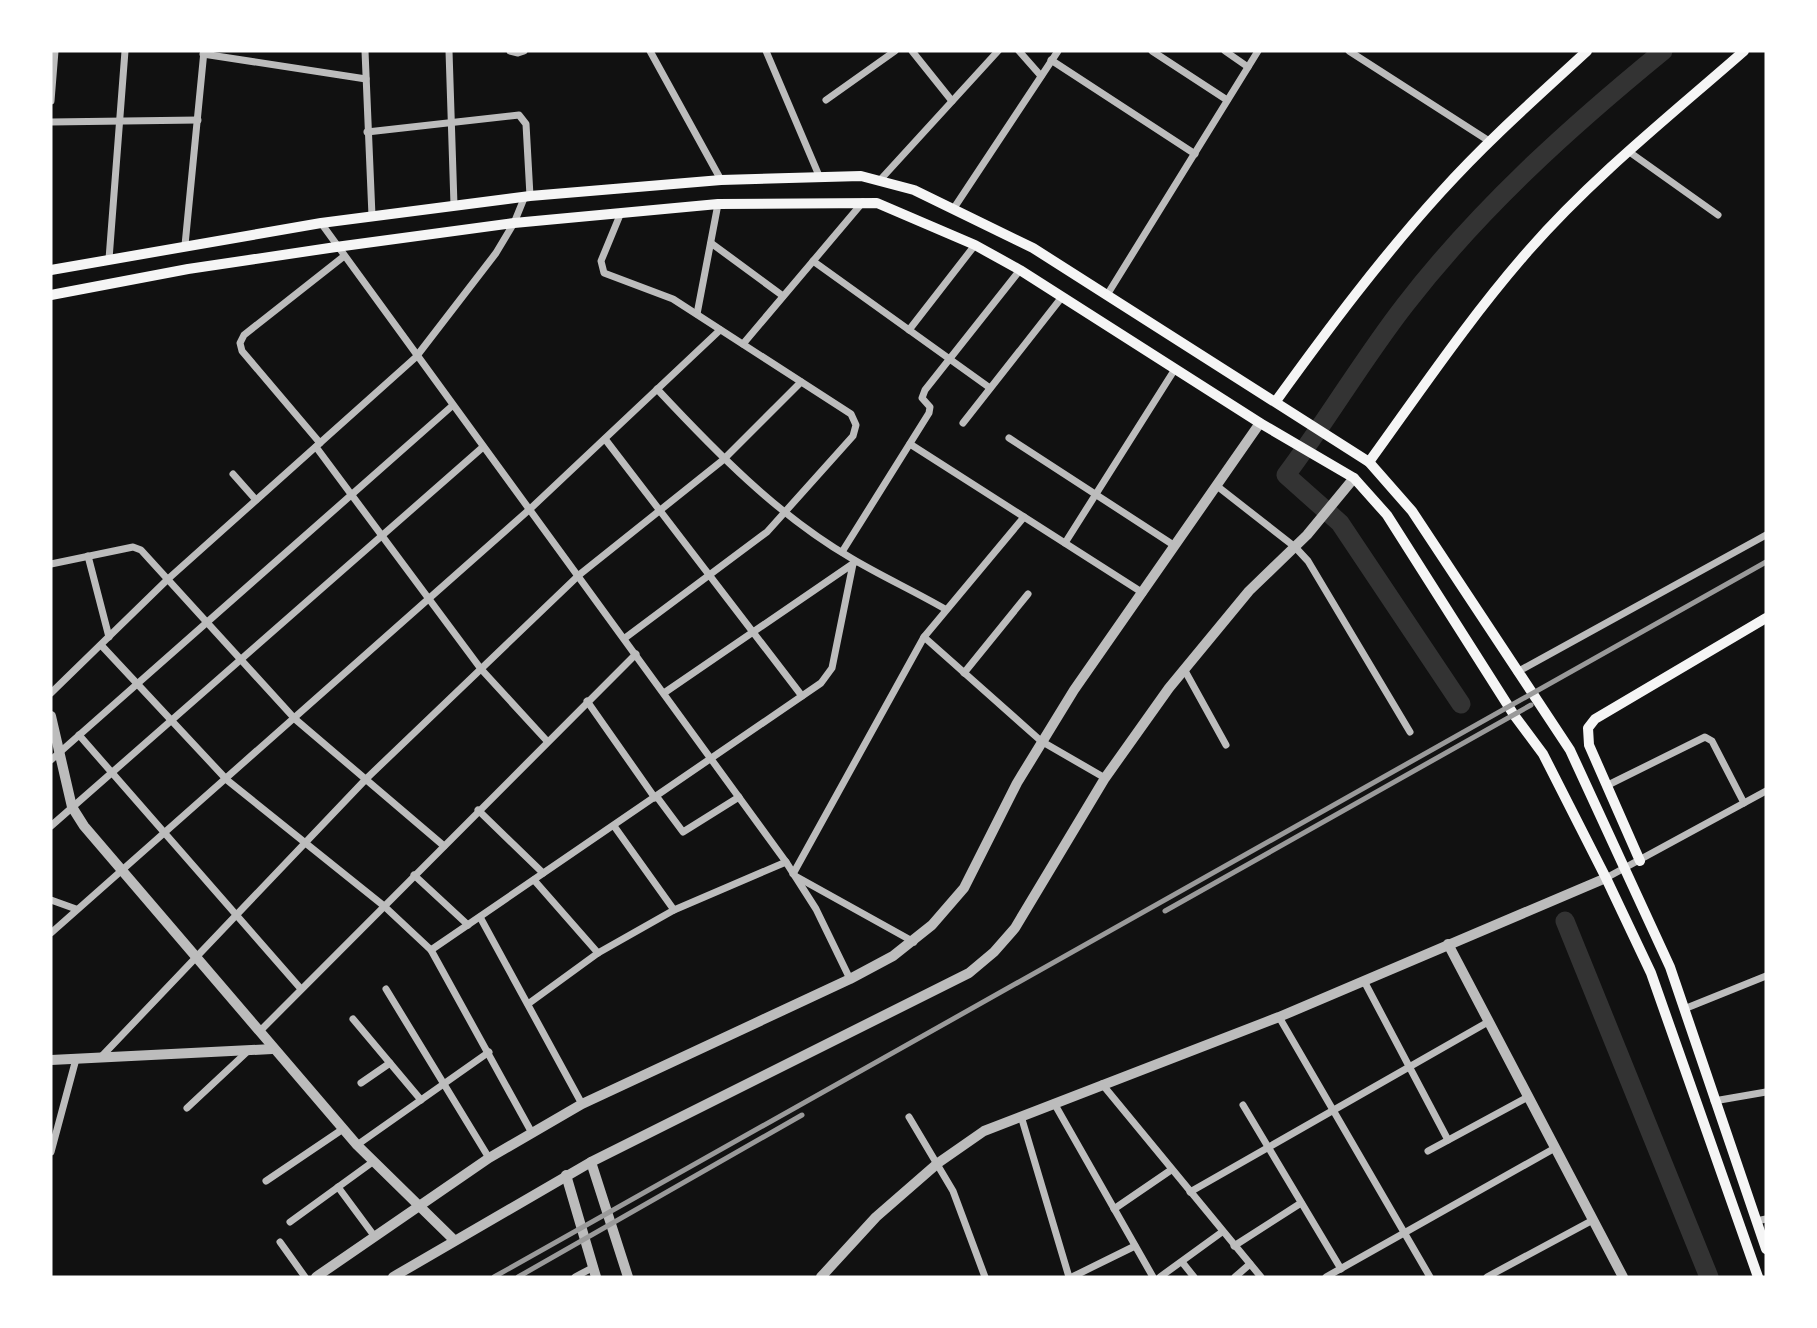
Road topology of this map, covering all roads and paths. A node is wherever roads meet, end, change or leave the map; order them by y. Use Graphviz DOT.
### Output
graph roads {
  1 [pos="55,51"];
  2 [pos="125,51"];
  3 [pos="365,51"];
  4 [pos="449,51"];
  5 [pos="510,51"];
  6 [pos="524,51"];
  7 [pos="650,51"];
  8 [pos="766,51"];
  9 [pos="895,51"];
  10 [pos="912,51"];
  11 [pos="998,51"];
  12 [pos="1019,51"];
  13 [pos="1058,51"];
  14 [pos="1152,51"];
  15 [pos="1225,51"];
  16 [pos="1258,51"];
  17 [pos="1587,51"];
  18 [pos="1744,51"];
  19 [pos="1354,52"];
  20 [pos="203,53"];
  21 [pos="1051,60"];
  22 [pos="1248,67"];
  23 [pos="1041,76"];
  24 [pos="366,79"];
  25 [pos="826,100"];
  26 [pos="1227,100"];
  27 [pos="51,101"];
  28 [pos="952,101"];
  29 [pos="198,120"];
  30 [pos="118,121"];
  31 [pos="51,122"];
  32 [pos="452,123"];
  33 [pos="368,132"];
  34 [pos="1489,141"];
  35 [pos="1628,151"];
  36 [pos="1195,154"];
  37 [pos="820,178"];
  38 [pos="881,179"];
  39 [pos="720,180"];
  40 [pos="527,196"];
  41 [pos="863,201"];
  42 [pos="718,204"];
  43 [pos="454,205"];
  44 [pos="954,208"];
  45 [pos="620,215"];
  46 [pos="1717,215"];
  47 [pos="372,216"];
  48 [pos="321,223"];
  49 [pos="514,223"];
  50 [pos="710,243"];
  51 [pos="185,245"];
  52 [pos="975,245"];
  53 [pos="336,247"];
  54 [pos="343,257"];
  55 [pos="109,259"];
  56 [pos="813,261"];
  57 [pos="51,270"];
  58 [pos="1020,270"];
  59 [pos="51,295"];
  60 [pos="1107,295"];
  61 [pos="783,296"];
  62 [pos="1062,297"];
  63 [pos="697,314"];
  64 [pos="720,330"];
  65 [pos="909,330"];
  66 [pos="743,344"];
  67 [pos="416,357"];
  68 [pos="950,359"];
  69 [pos="1175,369"];
  70 [pos="801,382"];
  71 [pos="990,388"];
  72 [pos="657,389"];
  73 [pos="1276,401"];
  74 [pos="452,406"];
  75 [pos="963,422"];
  76 [pos="1260,423"];
  77 [pos="1009,438"];
  78 [pos="605,439"];
  79 [pos="910,444"];
  80 [pos="318,445"];
  81 [pos="483,447"];
  82 [pos="723,460"];
  83 [pos="1369,462"];
  84 [pos="233,474"];
  85 [pos="1354,478"];
  86 [pos="1217,486"];
  87 [pos="1097,493"];
  88 [pos="351,495"];
  89 [pos="256,500"];
  90 [pos="530,509"];
  91 [pos="659,509"];
  92 [pos="787,512"];
  93 [pos="1024,517"];
  94 [pos="1766,535"];
  95 [pos="381,536"];
  96 [pos="1065,543"];
  97 [pos="1175,546"];
  98 [pos="1295,547"];
  99 [pos="842,552"];
  100 [pos="88,556"];
  101 [pos="855,563"];
  102 [pos="51,564"];
  103 [pos="579,575"];
  104 [pos="709,575"];
  105 [pos="168,579"];
  106 [pos="1456,579"];
  107 [pos="1436,591"];
  108 [pos="1143,593"];
  109 [pos="1028,594"];
  110 [pos="430,599"];
  111 [pos="945,609"];
  112 [pos="1766,618"];
  113 [pos="207,622"];
  114 [pos="753,632"];
  115 [pos="109,637"];
  116 [pos="924,637"];
  117 [pos="625,638"];
  118 [pos="101,645"];
  119 [pos="636,654"];
  120 [pos="241,659"];
  121 [pos="1184,668"];
  122 [pos="481,669"];
  123 [pos="1517,672"];
  124 [pos="964,673"];
  125 [pos="137,684"];
  126 [pos="51,693"];
  127 [pos="664,694"];
  128 [pos="802,696"];
  129 [pos="587,701"];
  130 [pos="51,716"];
  131 [pos="295,719"];
  132 [pos="170,721"];
  133 [pos="1410,732"];
  134 [pos="79,736"];
  135 [pos="547,741"];
  136 [pos="1041,741"];
  137 [pos="1226,745"];
  138 [pos="55,757"];
  139 [pos="713,760"];
  140 [pos="111,773"];
  141 [pos="1105,778"];
  142 [pos="366,779"];
  143 [pos="227,780"];
  144 [pos="1608,785"];
  145 [pos="1766,790"];
  146 [pos="656,797"];
  147 [pos="739,797"];
  148 [pos="1744,803"];
  149 [pos="72,807"];
  150 [pos="478,810"];
  151 [pos="614,825"];
  152 [pos="51,826"];
  153 [pos="165,834"];
  154 [pos="304,841"];
  155 [pos="444,846"];
  156 [pos="1640,861"];
  157 [pos="786,862"];
  158 [pos="1627,867"];
  159 [pos="121,871"];
  160 [pos="543,873"];
  161 [pos="793,874"];
  162 [pos="414,875"];
  163 [pos="1606,878"];
  164 [pos="534,880"];
  165 [pos="51,900"];
  166 [pos="384,906"];
  167 [pos="76,909"];
  168 [pos="674,911"];
  169 [pos="235,915"];
  170 [pos="480,917"];
  171 [pos="468,925"];
  172 [pos="51,933"];
  173 [pos="914,942"];
  174 [pos="1448,944"];
  175 [pos="431,950"];
  176 [pos="598,953"];
  177 [pos="195,958"];
  178 [pos="1670,967"];
  179 [pos="1651,973"];
  180 [pos="1766,976"];
  181 [pos="850,979"];
  182 [pos="1364,981"];
  183 [pos="301,989"];
  184 [pos="386,989"];
  185 [pos="528,1004"];
  186 [pos="1684,1009"];
  187 [pos="1279,1017"];
  188 [pos="353,1018"];
  189 [pos="1488,1022"];
  190 [pos="259,1032"];
  191 [pos="272,1049"];
  192 [pos="248,1050"];
  193 [pos="489,1052"];
  194 [pos="102,1056"];
  195 [pos="76,1059"];
  196 [pos="51,1060"];
  197 [pos="390,1063"];
  198 [pos="1409,1067"];
  199 [pos="361,1083"];
  200 [pos="443,1084"];
  201 [pos="1102,1084"];
  202 [pos="1766,1092"];
  203 [pos="1528,1097"];
  204 [pos="421,1100"];
  205 [pos="1714,1101"];
  206 [pos="1054,1103"];
  207 [pos="582,1104"];
  208 [pos="1243,1105"];
  209 [pos="187,1108"];
  210 [pos="1334,1110"];
  211 [pos="1021,1116"];
  212 [pos="909,1117"];
  213 [pos="343,1129"];
  214 [pos="532,1133"];
  215 [pos="1448,1140"];
  216 [pos="357,1145"];
  217 [pos="1268,1147"];
  218 [pos="1555,1147"];
  219 [pos="1428,1151"];
  220 [pos="51,1152"];
  221 [pos="489,1158"];
  222 [pos="374,1161"];
  223 [pos="591,1162"];
  224 [pos="938,1163"];
  225 [pos="1171,1170"];
  226 [pos="566,1175"];
  227 [pos="266,1181"];
  228 [pos="338,1187"];
  229 [pos="1190,1192"];
  230 [pos="1301,1203"];
  231 [pos="420,1206"];
  232 [pos="1114,1209"];
  233 [pos="1593,1220"];
  234 [pos="1761,1220"];
  235 [pos="290,1222"];
  236 [pos="1222,1232"];
  237 [pos="1404,1233"];
  238 [pos="376,1237"];
  239 [pos="454,1240"];
  240 [pos="281,1241"];
  241 [pos="1135,1246"];
  242 [pos="1234,1246"];
  243 [pos="1766,1249"];
  244 [pos="1182,1262"];
  245 [pos="1250,1264"];
  246 [pos="1341,1269"];
  247 [pos="595,1272"];
  248 [pos="305,1277"];
  249 [pos="316,1277"];
  250 [pos="393,1277"];
  251 [pos="575,1277"];
  252 [pos="628,1277"];
  253 [pos="821,1277"];
  254 [pos="985,1277"];
  255 [pos="1071,1277"];
  256 [pos="1153,1277"];
  257 [pos="1160,1277"];
  258 [pos="1194,1277"];
  259 [pos="1235,1277"];
  260 [pos="1261,1277"];
  261 [pos="1326,1277"];
  262 [pos="1430,1277"];
  263 [pos="1487,1277"];
  264 [pos="1623,1277"];
  265 [pos="1758,1277"];
  1 -- 27 [label="street"];
  2 -- 30 [label="street"];
  3 -- 24 [label="street"];
  4 -- 32 [label="street"];
  5 -- 6 [label="street"];
  7 -- 39 [label="street"];
  8 -- 37 [label="street"];
  9 -- 25 [label="street"];
  10 -- 28 [label="street"];
  11 -- 28 [label="street"];
  12 -- 23 [label="street"];
  13 -- 21 [label="street"];
  14 -- 26 [label="street"];
  15 -- 22 [label="street"];
  16 -- 22 [label="street"];
  17 -- 34 [label="main road"];
  18 -- 35 [label="main road"];
  19 -- 34 [label="street"];
  20 -- 24 [label="street"];
  20 -- 29 [label="street"];
  21 -- 23 [label="street"];
  21 -- 36 [label="street"];
  22 -- 26 [label="street"];
  23 -- 44 [label="street"];
  24 -- 33 [label="street"];
  26 -- 36 [label="street"];
  28 -- 38 [label="street"];
  29 -- 30 [label="street"];
  29 -- 51 [label="street"];
  30 -- 31 [label="street"];
  30 -- 55 [label="street"];
  32 -- 33 [label="street"];
  32 -- 40 [label="street"];
  32 -- 43 [label="street"];
  33 -- 47 [label="street"];
  34 -- 73 [label="main road"];
  35 -- 46 [label="street"];
  35 -- 83 [label="main road"];
  36 -- 60 [label="street"];
  37 -- 38 [label="main road"];
  37 -- 39 [label="main road"];
  38 -- 44 [label="main road"];
  39 -- 40 [label="main road"];
  40 -- 43 [label="main road"];
  40 -- 49 [label="street"];
  41 -- 42 [label="main road"];
  41 -- 52 [label="main road"];
  41 -- 56 [label="street"];
  42 -- 45 [label="main road"];
  42 -- 50 [label="street"];
  43 -- 47 [label="main road"];
  44 -- 60 [label="main road"];
  45 -- 49 [label="main road"];
  45 -- 63 [label="street"];
  47 -- 48 [label="main road"];
  48 -- 51 [label="main road"];
  48 -- 53 [label="street"];
  49 -- 53 [label="main road"];
  49 -- 67 [label="street"];
  50 -- 61 [label="street"];
  50 -- 63 [label="street"];
  51 -- 55 [label="main road"];
  52 -- 58 [label="main road"];
  52 -- 65 [label="street"];
  53 -- 54 [label="street"];
  53 -- 59 [label="main road"];
  54 -- 67 [label="street"];
  54 -- 80 [label="street"];
  55 -- 57 [label="main road"];
  56 -- 61 [label="street"];
  56 -- 65 [label="street"];
  58 -- 62 [label="main road"];
  58 -- 68 [label="street"];
  60 -- 73 [label="main road"];
  61 -- 66 [label="street"];
  62 -- 69 [label="main road"];
  62 -- 71 [label="street"];
  63 -- 64 [label="street"];
  64 -- 66 [label="street"];
  64 -- 72 [label="street"];
  65 -- 68 [label="street"];
  66 -- 70 [label="street"];
  67 -- 74 [label="street"];
  67 -- 80 [label="street"];
  68 -- 71 [label="street"];
  68 -- 79 [label="street"];
  69 -- 76 [label="main road"];
  69 -- 87 [label="street"];
  70 -- 82 [label="street"];
  70 -- 92 [label="street"];
  71 -- 75 [label="street"];
  72 -- 78 [label="street"];
  72 -- 82 [label="street"];
  73 -- 83 [label="main road"];
  74 -- 81 [label="street"];
  74 -- 88 [label="street"];
  76 -- 85 [label="main road"];
  76 -- 86 [label="street"];
  77 -- 87 [label="street"];
  78 -- 90 [label="street"];
  78 -- 91 [label="street"];
  79 -- 93 [label="street"];
  79 -- 99 [label="street"];
  80 -- 88 [label="street"];
  80 -- 89 [label="street"];
  81 -- 90 [label="street"];
  81 -- 95 [label="street"];
  82 -- 91 [label="street"];
  82 -- 92 [label="street"];
  83 -- 106 [label="main road"];
  84 -- 89 [label="street"];
  85 -- 98 [label="street"];
  85 -- 107 [label="main road"];
  86 -- 97 [label="street"];
  86 -- 98 [label="street"];
  87 -- 96 [label="street"];
  87 -- 97 [label="street"];
  88 -- 95 [label="street"];
  88 -- 113 [label="street"];
  89 -- 105 [label="street"];
  90 -- 103 [label="street"];
  90 -- 110 [label="street"];
  91 -- 103 [label="street"];
  91 -- 104 [label="street"];
  92 -- 99 [label="street"];
  92 -- 104 [label="street"];
  93 -- 96 [label="street"];
  93 -- 111 [label="street"];
  94 -- 123 [label="street"];
  95 -- 110 [label="street"];
  95 -- 120 [label="street"];
  96 -- 108 [label="street"];
  97 -- 108 [label="street"];
  98 -- 121 [label="street"];
  98 -- 133 [label="street"];
  99 -- 101 [label="street"];
  100 -- 102 [label="street"];
  100 -- 105 [label="street"];
  100 -- 115 [label="street"];
  101 -- 111 [label="street"];
  101 -- 114 [label="street"];
  101 -- 128 [label="street"];
  103 -- 117 [label="street"];
  103 -- 122 [label="street"];
  104 -- 114 [label="street"];
  104 -- 117 [label="street"];
  105 -- 113 [label="street"];
  105 -- 115 [label="street"];
  106 -- 107 [label="main road"];
  106 -- 123 [label="main road"];
  107 -- 163 [label="main road"];
  108 -- 136 [label="street"];
  109 -- 124 [label="street"];
  110 -- 122 [label="street"];
  110 -- 131 [label="street"];
  111 -- 116 [label="street"];
  112 -- 144 [label="main road"];
  113 -- 120 [label="street"];
  113 -- 125 [label="street"];
  114 -- 127 [label="street"];
  114 -- 128 [label="street"];
  115 -- 118 [label="street"];
  116 -- 124 [label="street"];
  116 -- 161 [label="street"];
  117 -- 119 [label="street"];
  118 -- 125 [label="street"];
  118 -- 126 [label="street"];
  119 -- 127 [label="street"];
  119 -- 129 [label="street"];
  120 -- 131 [label="street"];
  120 -- 132 [label="street"];
  121 -- 137 [label="street"];
  121 -- 141 [label="street"];
  122 -- 135 [label="street"];
  122 -- 142 [label="street"];
  123 -- 158 [label="main road"];
  124 -- 136 [label="street"];
  125 -- 132 [label="street"];
  125 -- 134 [label="street"];
  127 -- 139 [label="street"];
  128 -- 139 [label="street"];
  129 -- 135 [label="street"];
  129 -- 146 [label="street"];
  130 -- 138 [label="street"];
  131 -- 142 [label="street"];
  131 -- 143 [label="street"];
  132 -- 140 [label="street"];
  132 -- 143 [label="street"];
  134 -- 138 [label="street"];
  134 -- 140 [label="street"];
  135 -- 150 [label="street"];
  136 -- 141 [label="street"];
  136 -- 173 [label="street"];
  138 -- 149 [label="street"];
  139 -- 146 [label="street"];
  139 -- 147 [label="street"];
  140 -- 149 [label="street"];
  140 -- 153 [label="street"];
  141 -- 223 [label="street"];
  142 -- 154 [label="street"];
  142 -- 155 [label="street"];
  143 -- 153 [label="street"];
  143 -- 154 [label="street"];
  144 -- 148 [label="street"];
  144 -- 156 [label="main road"];
  145 -- 148 [label="street"];
  146 -- 147 [label="street"];
  146 -- 151 [label="street"];
  147 -- 157 [label="street"];
  148 -- 156 [label="street"];
  149 -- 152 [label="street"];
  149 -- 159 [label="street"];
  150 -- 155 [label="street"];
  150 -- 160 [label="street"];
  151 -- 160 [label="street"];
  151 -- 168 [label="street"];
  153 -- 159 [label="street"];
  153 -- 169 [label="street"];
  154 -- 166 [label="street"];
  154 -- 169 [label="street"];
  155 -- 162 [label="street"];
  156 -- 158 [label="street"];
  157 -- 161 [label="street"];
  157 -- 168 [label="street"];
  158 -- 163 [label="street"];
  158 -- 178 [label="main road"];
  159 -- 167 [label="street"];
  159 -- 177 [label="street"];
  160 -- 164 [label="street"];
  161 -- 173 [label="street"];
  161 -- 181 [label="street"];
  162 -- 166 [label="street"];
  162 -- 171 [label="street"];
  163 -- 174 [label="street"];
  163 -- 179 [label="main road"];
  164 -- 170 [label="street"];
  164 -- 176 [label="street"];
  165 -- 167 [label="street"];
  166 -- 175 [label="street"];
  166 -- 183 [label="street"];
  167 -- 172 [label="street"];
  168 -- 176 [label="street"];
  169 -- 177 [label="street"];
  169 -- 183 [label="street"];
  170 -- 171 [label="street"];
  170 -- 185 [label="street"];
  171 -- 175 [label="street"];
  173 -- 181 [label="street"];
  174 -- 182 [label="street"];
  174 -- 189 [label="street"];
  175 -- 193 [label="street"];
  176 -- 185 [label="street"];
  177 -- 190 [label="street"];
  177 -- 194 [label="street"];
  178 -- 179 [label="main road"];
  178 -- 186 [label="main road"];
  179 -- 265 [label="main road"];
  180 -- 186 [label="street"];
  181 -- 207 [label="street"];
  182 -- 187 [label="street"];
  182 -- 198 [label="street"];
  183 -- 190 [label="street"];
  184 -- 200 [label="street"];
  185 -- 207 [label="street"];
  186 -- 205 [label="main road"];
  187 -- 201 [label="street"];
  187 -- 210 [label="street"];
  188 -- 197 [label="street"];
  189 -- 198 [label="street"];
  189 -- 203 [label="street"];
  190 -- 191 [label="street"];
  191 -- 192 [label="street"];
  191 -- 213 [label="street"];
  192 -- 194 [label="street"];
  192 -- 209 [label="street"];
  193 -- 200 [label="street"];
  193 -- 214 [label="street"];
  194 -- 195 [label="street"];
  195 -- 196 [label="street"];
  195 -- 220 [label="street"];
  197 -- 199 [label="street"];
  197 -- 204 [label="street"];
  198 -- 210 [label="street"];
  198 -- 215 [label="street"];
  200 -- 204 [label="street"];
  200 -- 221 [label="street"];
  201 -- 206 [label="street"];
  201 -- 225 [label="street"];
  202 -- 205 [label="street"];
  203 -- 215 [label="street"];
  203 -- 218 [label="street"];
  204 -- 216 [label="street"];
  205 -- 234 [label="main road"];
  206 -- 211 [label="street"];
  206 -- 232 [label="street"];
  207 -- 214 [label="street"];
  208 -- 217 [label="street"];
  210 -- 217 [label="street"];
  210 -- 237 [label="street"];
  211 -- 224 [label="street"];
  211 -- 255 [label="street"];
  212 -- 224 [label="street"];
  213 -- 216 [label="street"];
  213 -- 227 [label="street"];
  214 -- 221 [label="street"];
  215 -- 219 [label="street"];
  216 -- 222 [label="street"];
  217 -- 229 [label="street"];
  217 -- 230 [label="street"];
  218 -- 233 [label="street"];
  218 -- 237 [label="street"];
  221 -- 231 [label="street"];
  222 -- 228 [label="street"];
  222 -- 231 [label="street"];
  223 -- 226 [label="street"];
  223 -- 252 [label="street"];
  224 -- 253 [label="street"];
  224 -- 254 [label="street"];
  225 -- 229 [label="street"];
  225 -- 232 [label="street"];
  226 -- 239 [label="street"];
  226 -- 247 [label="street"];
  228 -- 235 [label="street"];
  228 -- 238 [label="street"];
  229 -- 236 [label="street"];
  230 -- 242 [label="street"];
  230 -- 246 [label="street"];
  231 -- 238 [label="street"];
  231 -- 239 [label="street"];
  232 -- 241 [label="street"];
  233 -- 263 [label="street"];
  233 -- 264 [label="street"];
  234 -- 243 [label="main road"];
  236 -- 242 [label="street"];
  236 -- 244 [label="street"];
  237 -- 246 [label="street"];
  237 -- 262 [label="street"];
  238 -- 249 [label="street"];
  239 -- 250 [label="street"];
  240 -- 248 [label="street"];
  241 -- 255 [label="street"];
  241 -- 256 [label="street"];
  242 -- 245 [label="street"];
  244 -- 257 [label="street"];
  244 -- 258 [label="street"];
  245 -- 259 [label="street"];
  245 -- 260 [label="street"];
  246 -- 261 [label="street"];
  247 -- 251 [label="street"];
}
